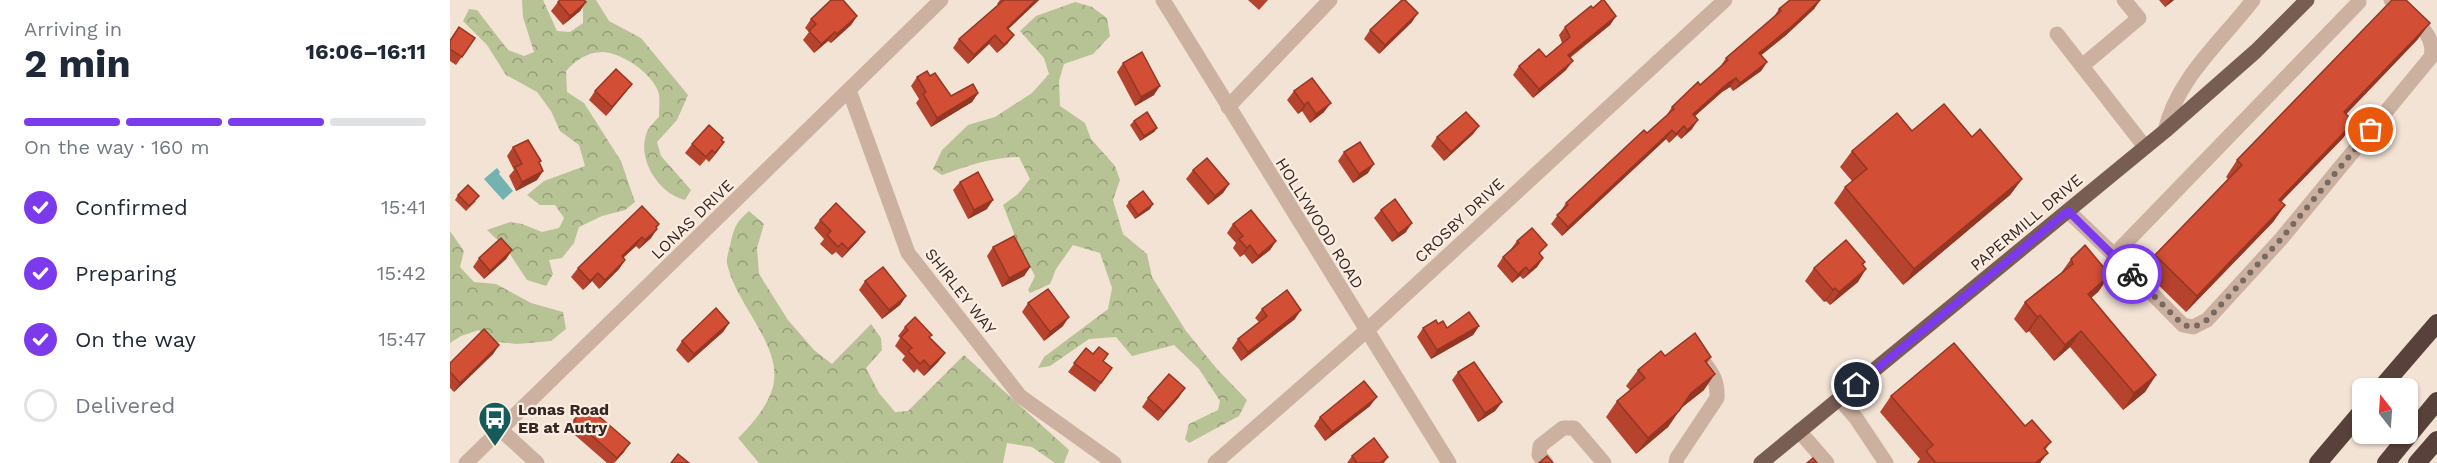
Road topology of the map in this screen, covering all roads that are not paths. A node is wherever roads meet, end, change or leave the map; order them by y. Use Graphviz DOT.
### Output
graph roads {
  1 [pos="941,0"];
  2 [pos="1163,0"];
  3 [pos="1330,0"];
  4 [pos="1725,0"];
  5 [pos="2124,0"];
  6 [pos="2253,0"];
  7 [pos="2307,0"];
  8 [pos="2391,0"];
  9 [pos="2359,3"];
  10 [pos="2057,34"];
  11 [pos="2082,66"];
  12 [pos="849,90"];
  13 [pos="1228,107"];
  14 [pos="2165,131"];
  15 [pos="2145,147"];
  16 [pos="2068,211"];
  17 [pos="2114,255"];
  18 [pos="2437,323"];
  19 [pos="1366,331"];
  20 [pos="1693,349"];
  21 [pos="2390,378"];
  22 [pos="1840,400"];
  23 [pos="2437,401"];
  24 [pos="2352,423"];
  25 [pos="501,430"];
  26 [pos="1799,431"];
  27 [pos="2437,440"];
  28 [pos="466,463"];
  29 [pos="537,463"];
  30 [pos="1114,463"];
  31 [pos="1215,463"];
  32 [pos="1449,463"];
  33 [pos="1546,463"];
  34 [pos="1604,463"];
  35 [pos="1676,463"];
  36 [pos="1761,463"];
  37 [pos="1827,463"];
  38 [pos="1886,463"];
  39 [pos="2318,463"];
  40 [pos="2386,463"];
  41 [pos="2417,463"];
  1 -- 12 [label="street, LONAS DRIVE"];
  2 -- 13 [label="street, HOLLYWOOD ROAD"];
  3 -- 13 [label="street"];
  4 -- 19 [label="street, CROSBY DRIVE"];
  5 -- 11 [label="street"];
  6 -- 14 [label="street"];
  7 -- 14 [label="main road, PAPERMILL DRIVE"];
  8 -- 17 [label="street"];
  9 -- 17 [label="street"];
  10 -- 11 [label="street"];
  11 -- 15 [label="street"];
  12 -- 25 [label="street, LONAS DRIVE"];
  12 -- 30 [label="street, SHIRLEY WAY"];
  13 -- 19 [label="street, HOLLYWOOD ROAD"];
  14 -- 15 [label="main road, PAPERMILL DRIVE"];
  15 -- 16 [label="main road, PAPERMILL DRIVE"];
  16 -- 17 [label="street"];
  16 -- 22 [label="main road, PAPERMILL DRIVE"];
  18 -- 21 [label="highway"];
  19 -- 31 [label="street, CROSBY DRIVE"];
  19 -- 32 [label="street, HOLLYWOOD ROAD"];
  20 -- 35 [label="street"];
  22 -- 26 [label="main road, PAPERMILL DRIVE"];
  22 -- 38 [label="street"];
  23 -- 40 [label="highway"];
  24 -- 39 [label="highway"];
  25 -- 28 [label="street, LONAS DRIVE"];
  25 -- 29 [label="street"];
  26 -- 36 [label="main road, PAPERMILL DRIVE"];
  26 -- 37 [label="street"];
  27 -- 41 [label="highway"];
  33 -- 34 [label="street"];
}
